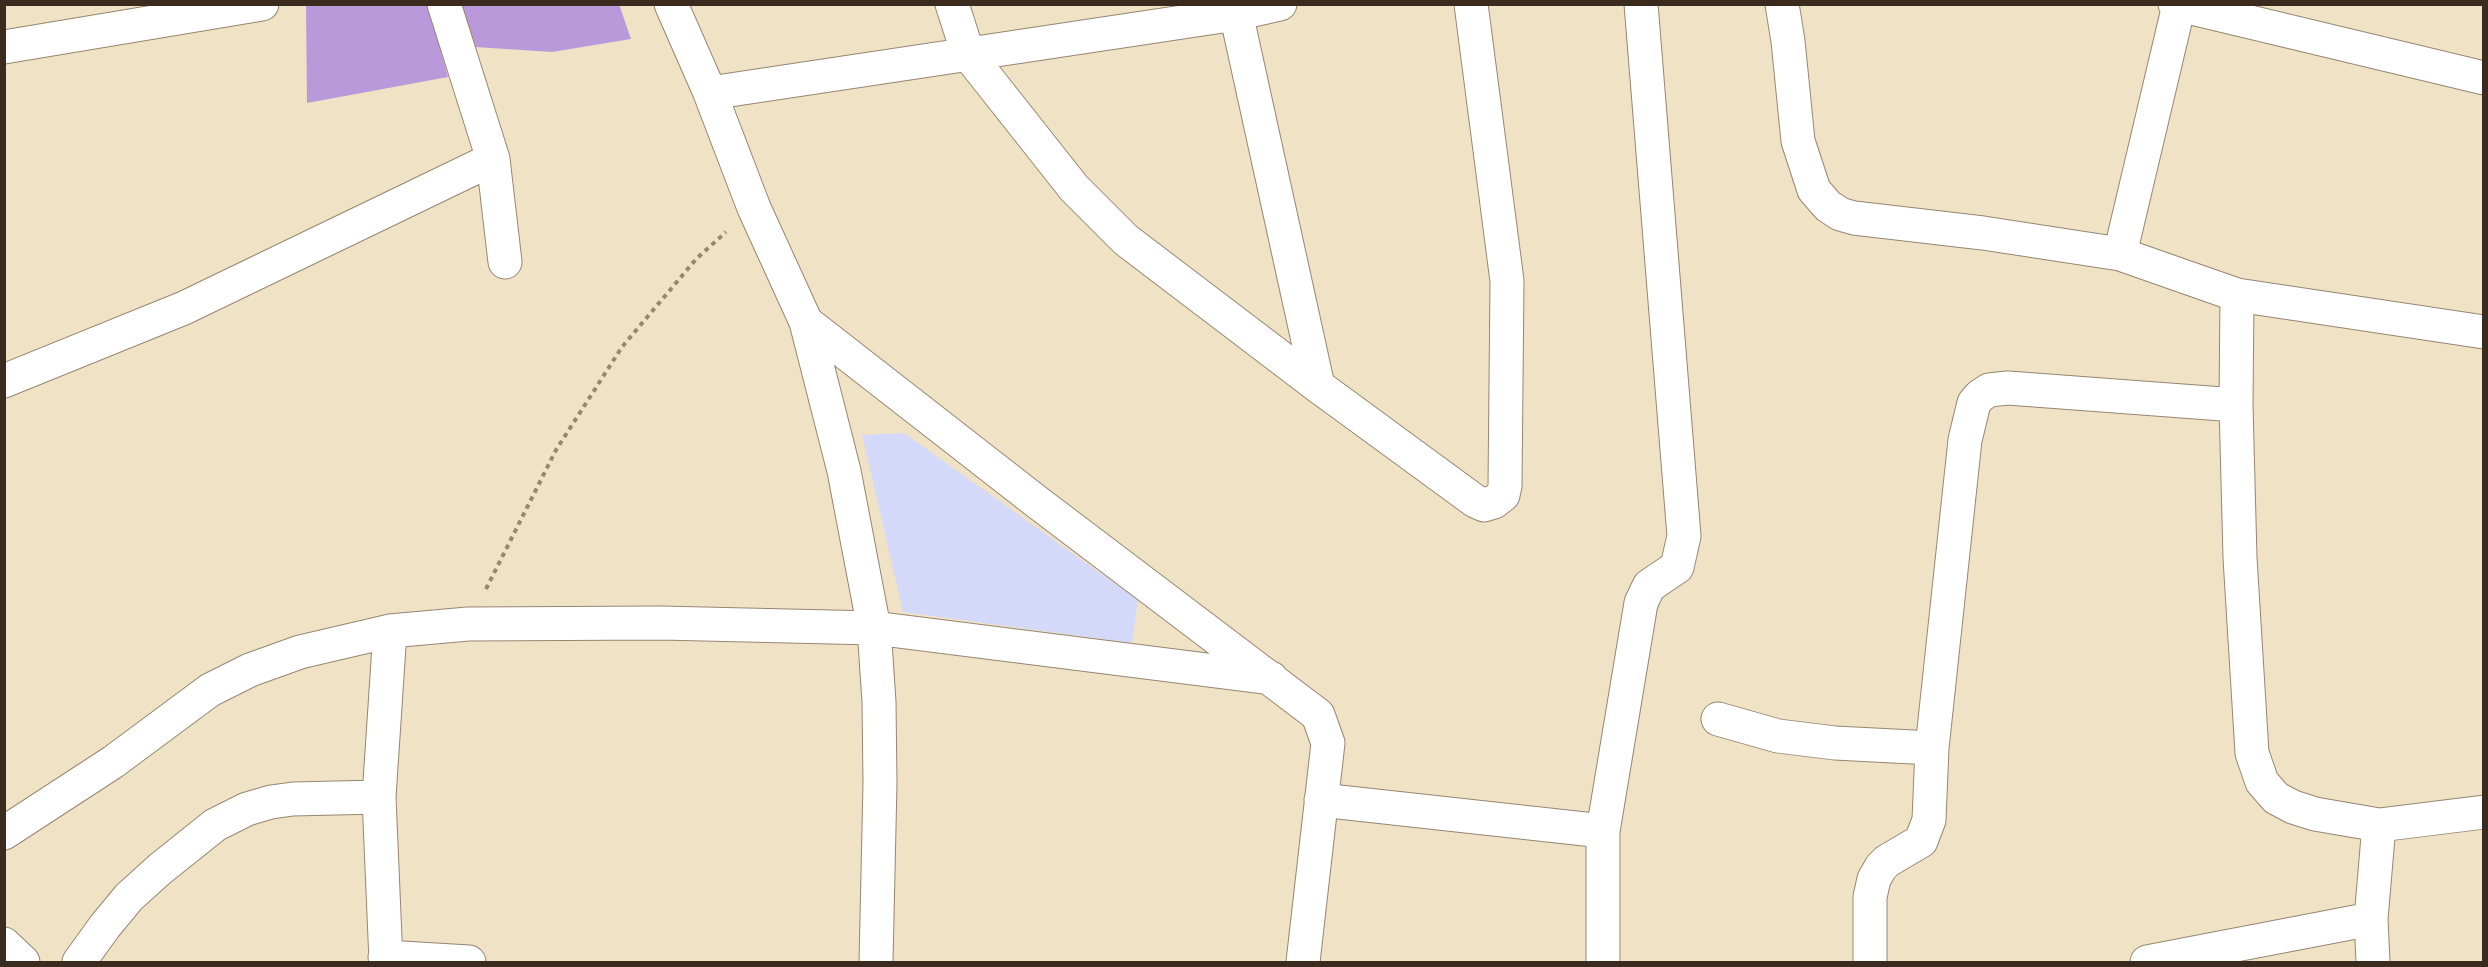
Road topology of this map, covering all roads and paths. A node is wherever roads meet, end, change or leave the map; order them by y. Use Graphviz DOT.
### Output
graph roads {
  1 [pos="262,4"];
  2 [pos="444,4"];
  3 [pos="671,4"];
  4 [pos="952,4"];
  5 [pos="1280,4"];
  6 [pos="1471,4"];
  7 [pos="1641,4"];
  8 [pos="1782,4"];
  9 [pos="2177,5"];
  10 [pos="1235,9"];
  11 [pos="4,47"];
  12 [pos="968,54"];
  13 [pos="2484,78"];
  14 [pos="710,93"];
  15 [pos="492,159"];
  16 [pos="754,208"];
  17 [pos="2120,254"];
  18 [pos="505,262"];
  19 [pos="2236,295"];
  20 [pos="806,322"];
  21 [pos="2484,332"];
  22 [pos="4,381"];
  23 [pos="1318,386"];
  24 [pos="2236,405"];
  25 [pos="468,624"];
  26 [pos="874,628"];
  27 [pos="390,631"];
  28 [pos="1270,678"];
  29 [pos="1718,719"];
  30 [pos="1932,748"];
  31 [pos="378,797"];
  32 [pos="1321,800"];
  33 [pos="2484,812"];
  34 [pos="2379,825"];
  35 [pos="1604,831"];
  36 [pos="4,833"];
  37 [pos="2371,919"];
  38 [pos="4,944"];
  39 [pos="386,960"];
  40 [pos="23,963"];
  41 [pos="79,963"];
  42 [pos="469,963"];
  43 [pos="876,963"];
  44 [pos="1303,963"];
  45 [pos="1603,963"];
  46 [pos="1870,963"];
  47 [pos="2147,963"];
  48 [pos="2373,963"];
  1 -- 11 [label="street"];
  2 -- 15 [label="street"];
  3 -- 14 [label="street"];
  4 -- 12 [label="street"];
  5 -- 10 [label="street"];
  6 -- 23 [label="street"];
  7 -- 35 [label="street"];
  8 -- 17 [label="street"];
  9 -- 13 [label="street"];
  9 -- 17 [label="street"];
  10 -- 12 [label="street"];
  10 -- 23 [label="street"];
  12 -- 14 [label="street"];
  12 -- 23 [label="street"];
  14 -- 16 [label="street"];
  15 -- 18 [label="street"];
  15 -- 22 [label="street"];
  16 -- 20 [label="street"];
  16 -- 25 [label="path"];
  17 -- 19 [label="street"];
  19 -- 21 [label="street"];
  19 -- 24 [label="street"];
  20 -- 26 [label="street"];
  20 -- 28 [label="street"];
  24 -- 30 [label="street"];
  24 -- 34 [label="street"];
  25 -- 26 [label="street"];
  25 -- 27 [label="street"];
  26 -- 28 [label="street"];
  26 -- 43 [label="street"];
  27 -- 31 [label="street"];
  27 -- 36 [label="street"];
  28 -- 32 [label="street"];
  29 -- 30 [label="street"];
  30 -- 46 [label="street"];
  31 -- 39 [label="street"];
  31 -- 41 [label="street"];
  32 -- 35 [label="street"];
  32 -- 44 [label="street"];
  33 -- 34 [label="street"];
  34 -- 37 [label="street"];
  35 -- 45 [label="street"];
  37 -- 47 [label="street"];
  37 -- 48 [label="street"];
  38 -- 40 [label="street"];
  39 -- 42 [label="street"];
}
